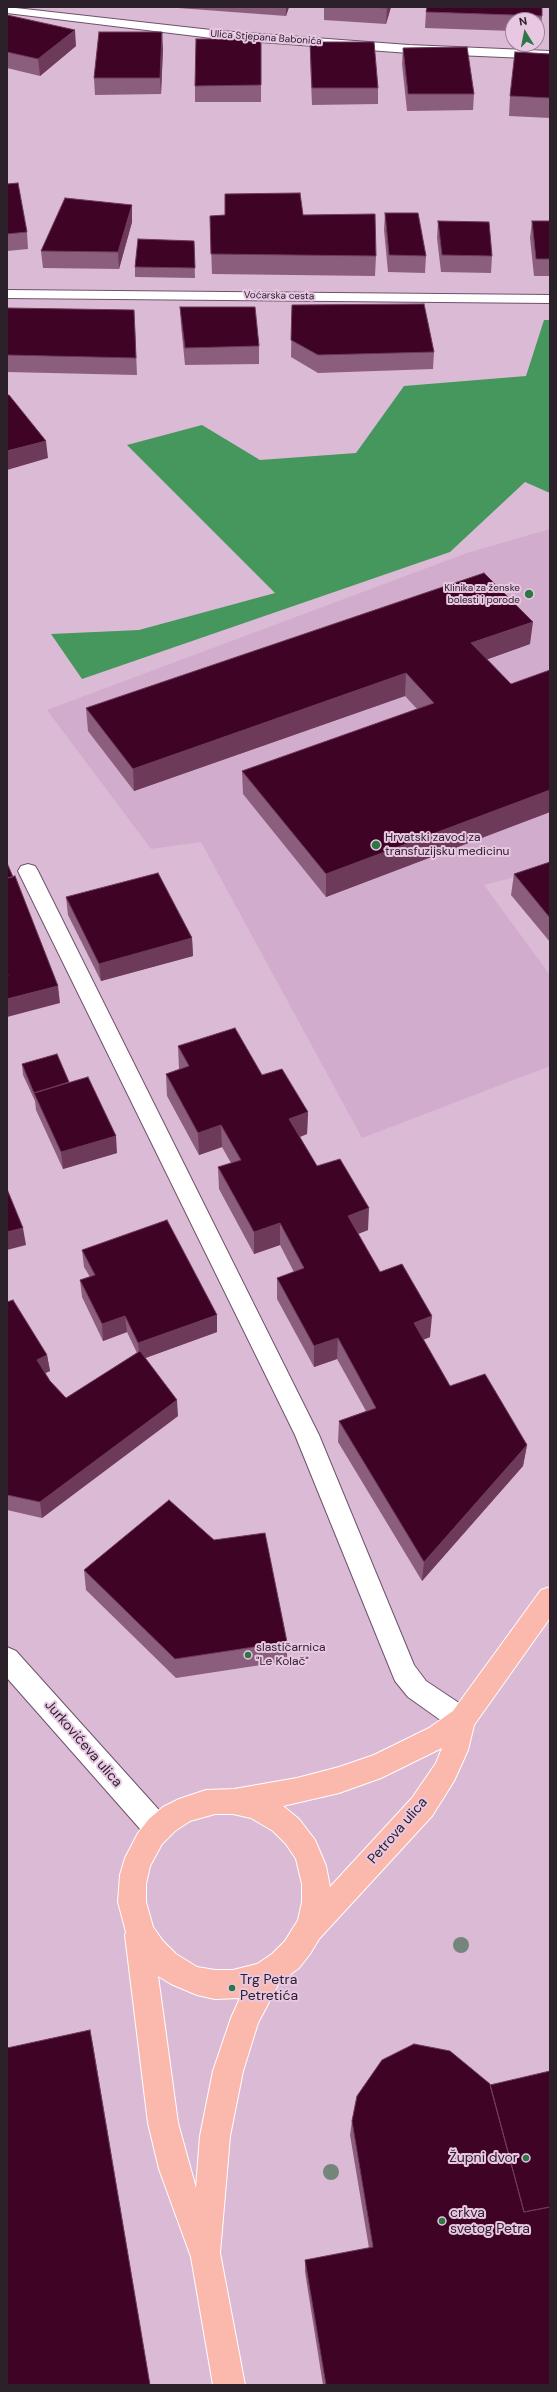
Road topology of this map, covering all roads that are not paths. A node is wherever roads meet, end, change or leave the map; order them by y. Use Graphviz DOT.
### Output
graph roads {
  1 [pos="7,9"];
  2 [pos="550,55"];
  3 [pos="7,294"];
  4 [pos="550,299"];
  5 [pos="28,871"];
  6 [pos="550,1598"];
  7 [pos="7,1659"];
  8 [pos="462,1720"];
  9 [pos="228,1802"];
  10 [pos="158,1829"];
  11 [pos="311,1928"];
  12 [pos="138,1933"];
  13 [pos="269,1972"];
  14 [pos="206,2257"];
  15 [pos="229,2385"];
  1 -- 2 [label="street, Ulica Stjepana Babonića"];
  3 -- 4 [label="street, Voćarska cesta"];
  5 -- 8 [label="street"];
  6 -- 8 [label="main road, Petrova ulica"];
  7 -- 10 [label="street, Jurkovićeva ulica"];
  8 -- 9 [label="main road, Petrova ulica"];
  8 -- 11 [label="main road, Petrova ulica"];
  9 -- 10 [label="main road"];
  9 -- 11 [label="main road"];
  10 -- 12 [label="main road"];
  11 -- 13 [label="main road"];
  12 -- 13 [label="main road"];
  12 -- 14 [label="main road"];
  13 -- 14 [label="main road"];
  14 -- 15 [label="main road"];
}
